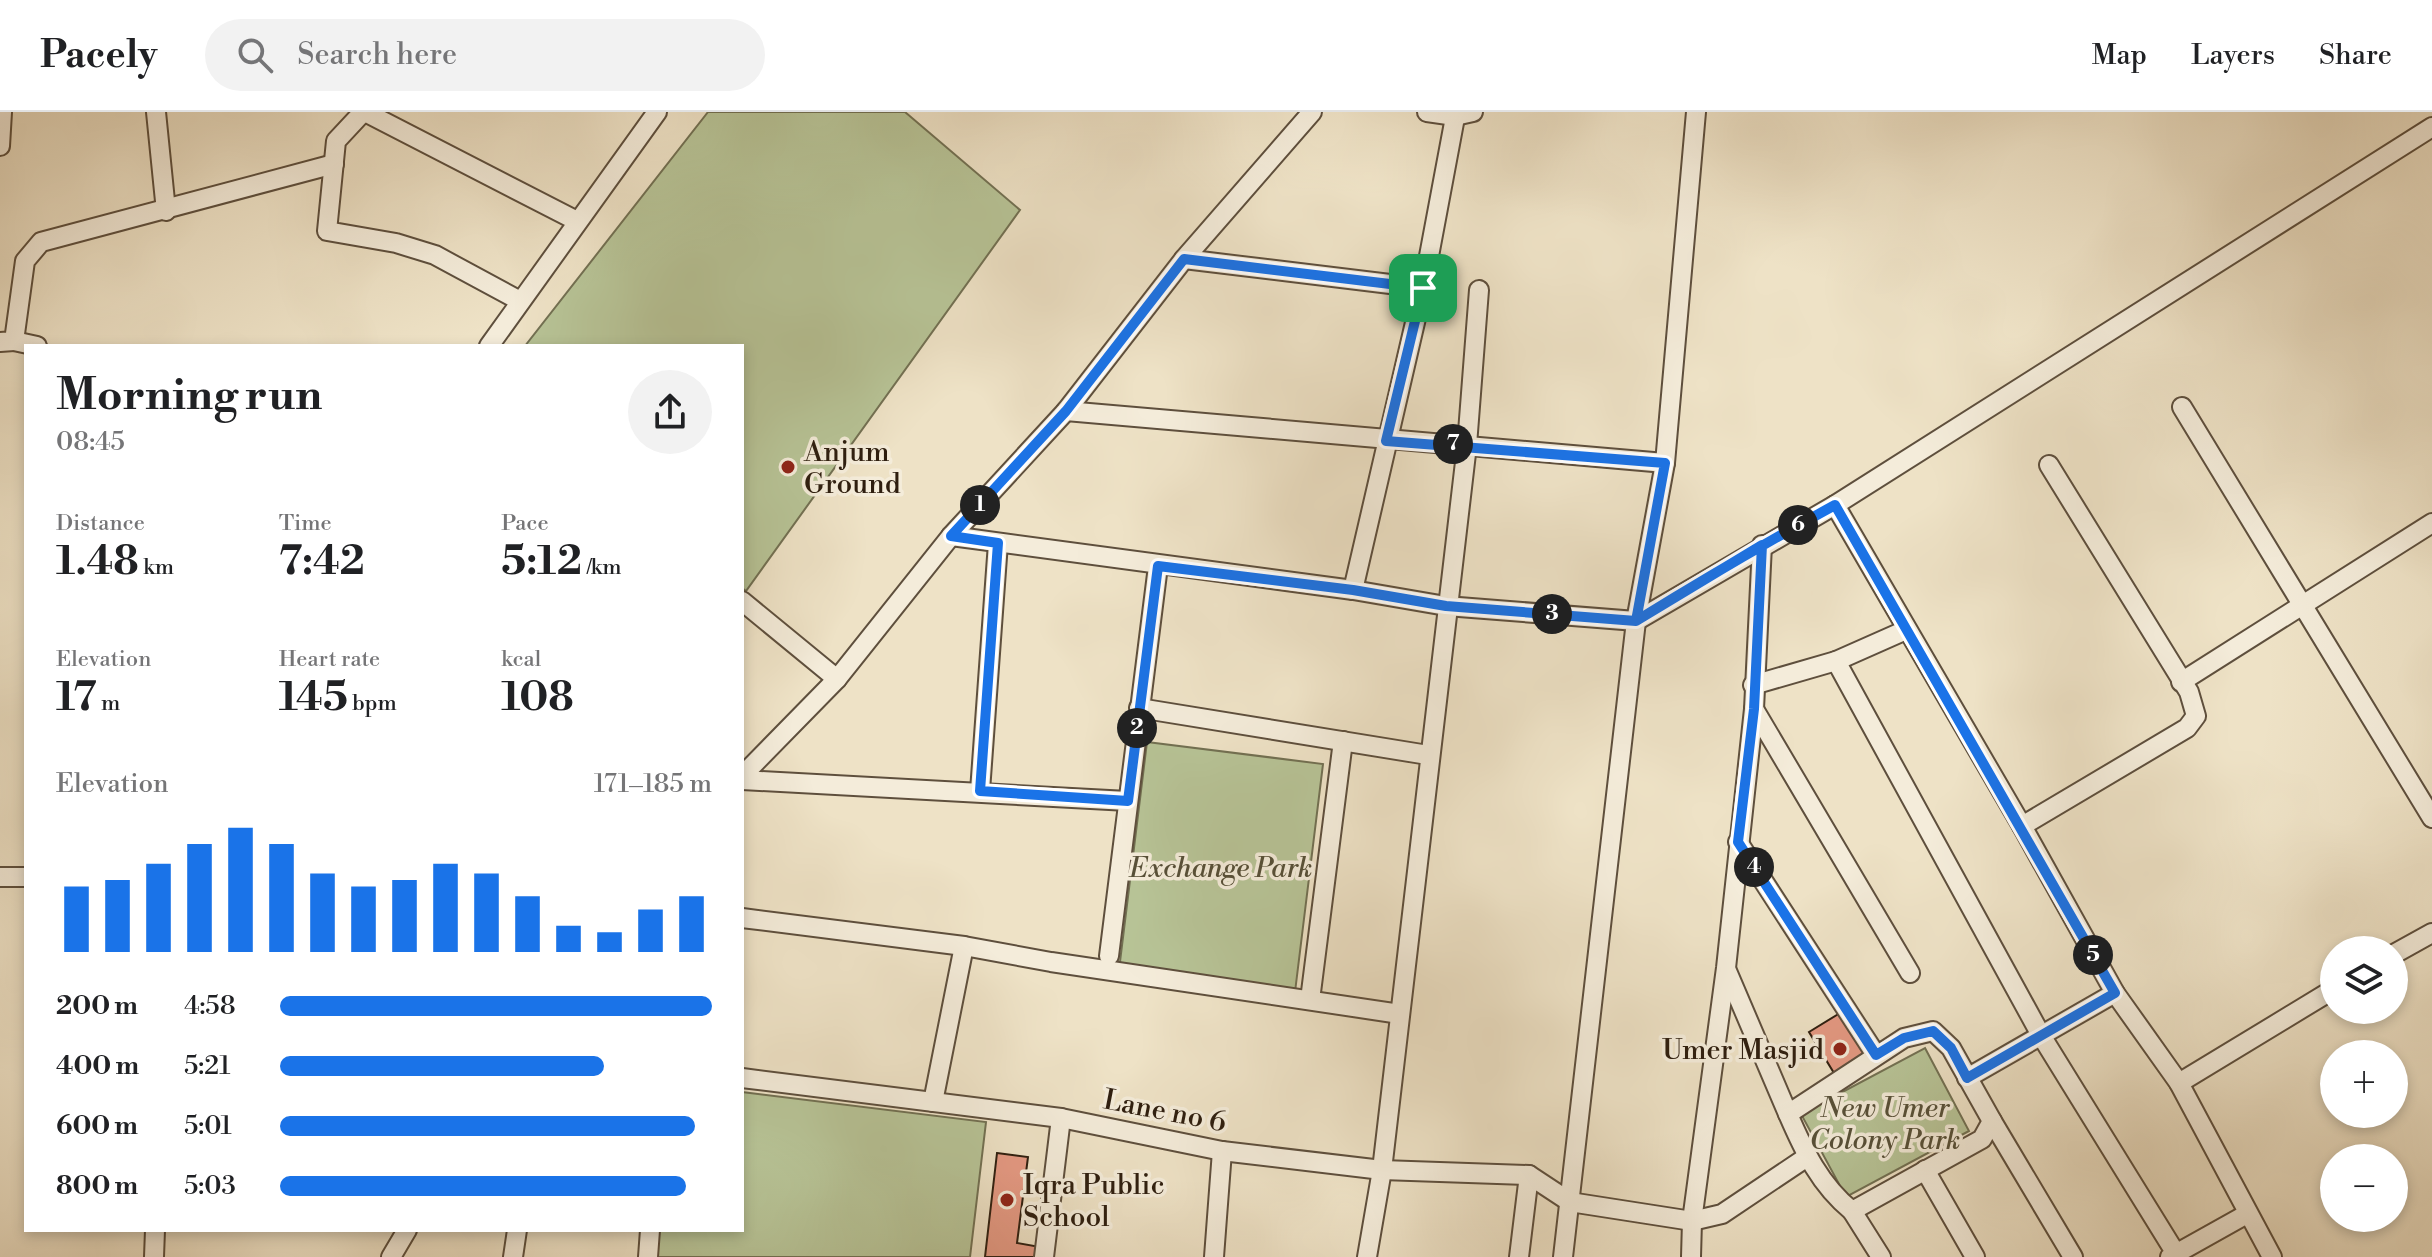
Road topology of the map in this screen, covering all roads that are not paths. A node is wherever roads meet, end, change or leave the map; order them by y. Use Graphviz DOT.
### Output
graph roads {
  1 [pos="2,112"];
  2 [pos="156,112"];
  3 [pos="364,112"];
  4 [pos="657,112"];
  5 [pos="1312,112"];
  6 [pos="1427,112"];
  7 [pos="1696,112"];
  8 [pos="1461,113"];
  9 [pos="2432,127"];
  10 [pos="0,146"];
  11 [pos="334,164"];
  12 [pos="166,211"];
  13 [pos="577,221"];
  14 [pos="1184,259"];
  15 [pos="1423,288"];
  16 [pos="1479,290"];
  17 [pos="520,301"];
  18 [pos="7,342"];
  19 [pos="490,344"];
  20 [pos="2182,407"];
  21 [pos="1066,411"];
  22 [pos="1386,441"];
  23 [pos="1467,445"];
  24 [pos="1665,463"];
  25 [pos="2049,465"];
  26 [pos="1835,505"];
  27 [pos="2432,523"];
  28 [pos="951,536"];
  29 [pos="998,543"];
  30 [pos="1762,545"];
  31 [pos="1158,566"];
  32 [pos="1353,590"];
  33 [pos="744,603"];
  34 [pos="2301,605"];
  35 [pos="1446,606"];
  36 [pos="1636,621"];
  37 [pos="1906,630"];
  38 [pos="1836,661"];
  39 [pos="837,679"];
  40 [pos="2181,682"];
  41 [pos="1753,685"];
  42 [pos="1139,708"];
  43 [pos="1754,709"];
  44 [pos="1343,741"];
  45 [pos="1428,755"];
  46 [pos="744,776"];
  47 [pos="744,778"];
  48 [pos="980,791"];
  49 [pos="1128,801"];
  50 [pos="2432,818"];
  51 [pos="2022,826"];
  52 [pos="1738,842"];
  53 [pos="0,877"];
  54 [pos="24,877"];
  55 [pos="744,918"];
  56 [pos="2432,933"];
  57 [pos="964,946"];
  58 [pos="2408,946"];
  59 [pos="1109,956"];
  60 [pos="1726,968"];
  61 [pos="1910,973"];
  62 [pos="2115,993"];
  63 [pos="2320,997"];
  64 [pos="1310,1000"];
  65 [pos="1400,1014"];
  66 [pos="2042,1037"];
  67 [pos="1876,1055"];
  68 [pos="744,1078"];
  69 [pos="1967,1078"];
  70 [pos="2179,1083"];
  71 [pos="933,1102"];
  72 [pos="1788,1114"];
  73 [pos="1061,1118"];
  74 [pos="1992,1121"];
  75 [pos="1222,1151"];
  76 [pos="1807,1157"];
  77 [pos="1382,1170"];
  78 [pos="1925,1170"];
  79 [pos="1529,1175"];
  80 [pos="1570,1202"];
  81 [pos="1852,1211"];
  82 [pos="2247,1214"];
  83 [pos="1692,1221"];
  84 [pos="155,1232"];
  85 [pos="406,1232"];
  86 [pos="517,1232"];
  87 [pos="650,1232"];
  88 [pos="2175,1256"];
  89 [pos="154,1257"];
  90 [pos="391,1257"];
  91 [pos="513,1257"];
  92 [pos="648,1257"];
  93 [pos="1044,1257"];
  94 [pos="1214,1257"];
  95 [pos="1367,1257"];
  96 [pos="1519,1257"];
  97 [pos="1563,1257"];
  98 [pos="1691,1257"];
  99 [pos="1881,1257"];
  100 [pos="1975,1257"];
  101 [pos="2073,1257"];
  102 [pos="2272,1257"];
  1 -- 10 [label="street"];
  2 -- 12 [label="street"];
  3 -- 11 [label="street"];
  3 -- 13 [label="street"];
  4 -- 13 [label="street"];
  5 -- 14 [label="street"];
  6 -- 8 [label="street"];
  7 -- 24 [label="street"];
  8 -- 15 [label="street"];
  9 -- 26 [label="street"];
  11 -- 12 [label="street"];
  11 -- 17 [label="street"];
  12 -- 18 [label="street"];
  13 -- 17 [label="street"];
  14 -- 15 [label="street"];
  14 -- 21 [label="street"];
  15 -- 22 [label="street"];
  16 -- 23 [label="street"];
  17 -- 19 [label="street"];
  20 -- 34 [label="street"];
  21 -- 22 [label="street"];
  21 -- 28 [label="street"];
  22 -- 23 [label="street"];
  22 -- 32 [label="street"];
  23 -- 24 [label="street"];
  23 -- 35 [label="street"];
  24 -- 36 [label="street"];
  25 -- 40 [label="street"];
  26 -- 30 [label="street"];
  26 -- 37 [label="street"];
  27 -- 34 [label="street"];
  28 -- 29 [label="street"];
  28 -- 39 [label="street"];
  29 -- 31 [label="street"];
  29 -- 48 [label="street"];
  30 -- 36 [label="street"];
  30 -- 41 [label="street"];
  31 -- 32 [label="street"];
  31 -- 42 [label="street"];
  32 -- 35 [label="street"];
  33 -- 39 [label="street"];
  34 -- 40 [label="street"];
  34 -- 50 [label="street"];
  35 -- 36 [label="street"];
  35 -- 45 [label="street"];
  36 -- 80 [label="street"];
  37 -- 38 [label="street"];
  37 -- 51 [label="street"];
  38 -- 41 [label="street"];
  38 -- 66 [label="street"];
  39 -- 46 [label="street"];
  40 -- 51 [label="street"];
  41 -- 43 [label="street"];
  42 -- 44 [label="street"];
  42 -- 49 [label="street"];
  43 -- 52 [label="street"];
  43 -- 61 [label="street"];
  44 -- 45 [label="street"];
  44 -- 64 [label="street"];
  45 -- 65 [label="street"];
  47 -- 48 [label="street"];
  48 -- 49 [label="street"];
  49 -- 59 [label="street"];
  51 -- 62 [label="street"];
  52 -- 60 [label="street"];
  52 -- 67 [label="street"];
  53 -- 54 [label="street"];
  55 -- 57 [label="street"];
  56 -- 58 [label="street"];
  57 -- 64 [label="street"];
  57 -- 71 [label="street"];
  60 -- 72 [label="street"];
  60 -- 83 [label="street"];
  62 -- 66 [label="street"];
  62 -- 70 [label="street"];
  63 -- 70 [label="street"];
  64 -- 65 [label="street"];
  65 -- 77 [label="street"];
  66 -- 69 [label="street"];
  66 -- 88 [label="street"];
  67 -- 69 [label="street"];
  67 -- 72 [label="street"];
  68 -- 71 [label="street, Lane no 6"];
  69 -- 74 [label="street"];
  70 -- 82 [label="street"];
  71 -- 73 [label="street, Lane no 6"];
  72 -- 76 [label="street"];
  73 -- 75 [label="street, Lane no 6"];
  73 -- 93 [label="street"];
  74 -- 78 [label="street"];
  74 -- 101 [label="street"];
  75 -- 77 [label="street, Lane no 6"];
  75 -- 94 [label="street"];
  76 -- 81 [label="street"];
  76 -- 83 [label="street"];
  77 -- 79 [label="street, Lane no 6"];
  77 -- 95 [label="street"];
  78 -- 81 [label="street"];
  78 -- 100 [label="street"];
  79 -- 80 [label="street"];
  79 -- 96 [label="street"];
  80 -- 83 [label="street"];
  80 -- 97 [label="street"];
  81 -- 99 [label="street"];
  82 -- 88 [label="street"];
  82 -- 102 [label="street"];
  83 -- 98 [label="street"];
  84 -- 89 [label="street"];
  85 -- 90 [label="street"];
  86 -- 91 [label="street"];
  87 -- 92 [label="street"];
}
